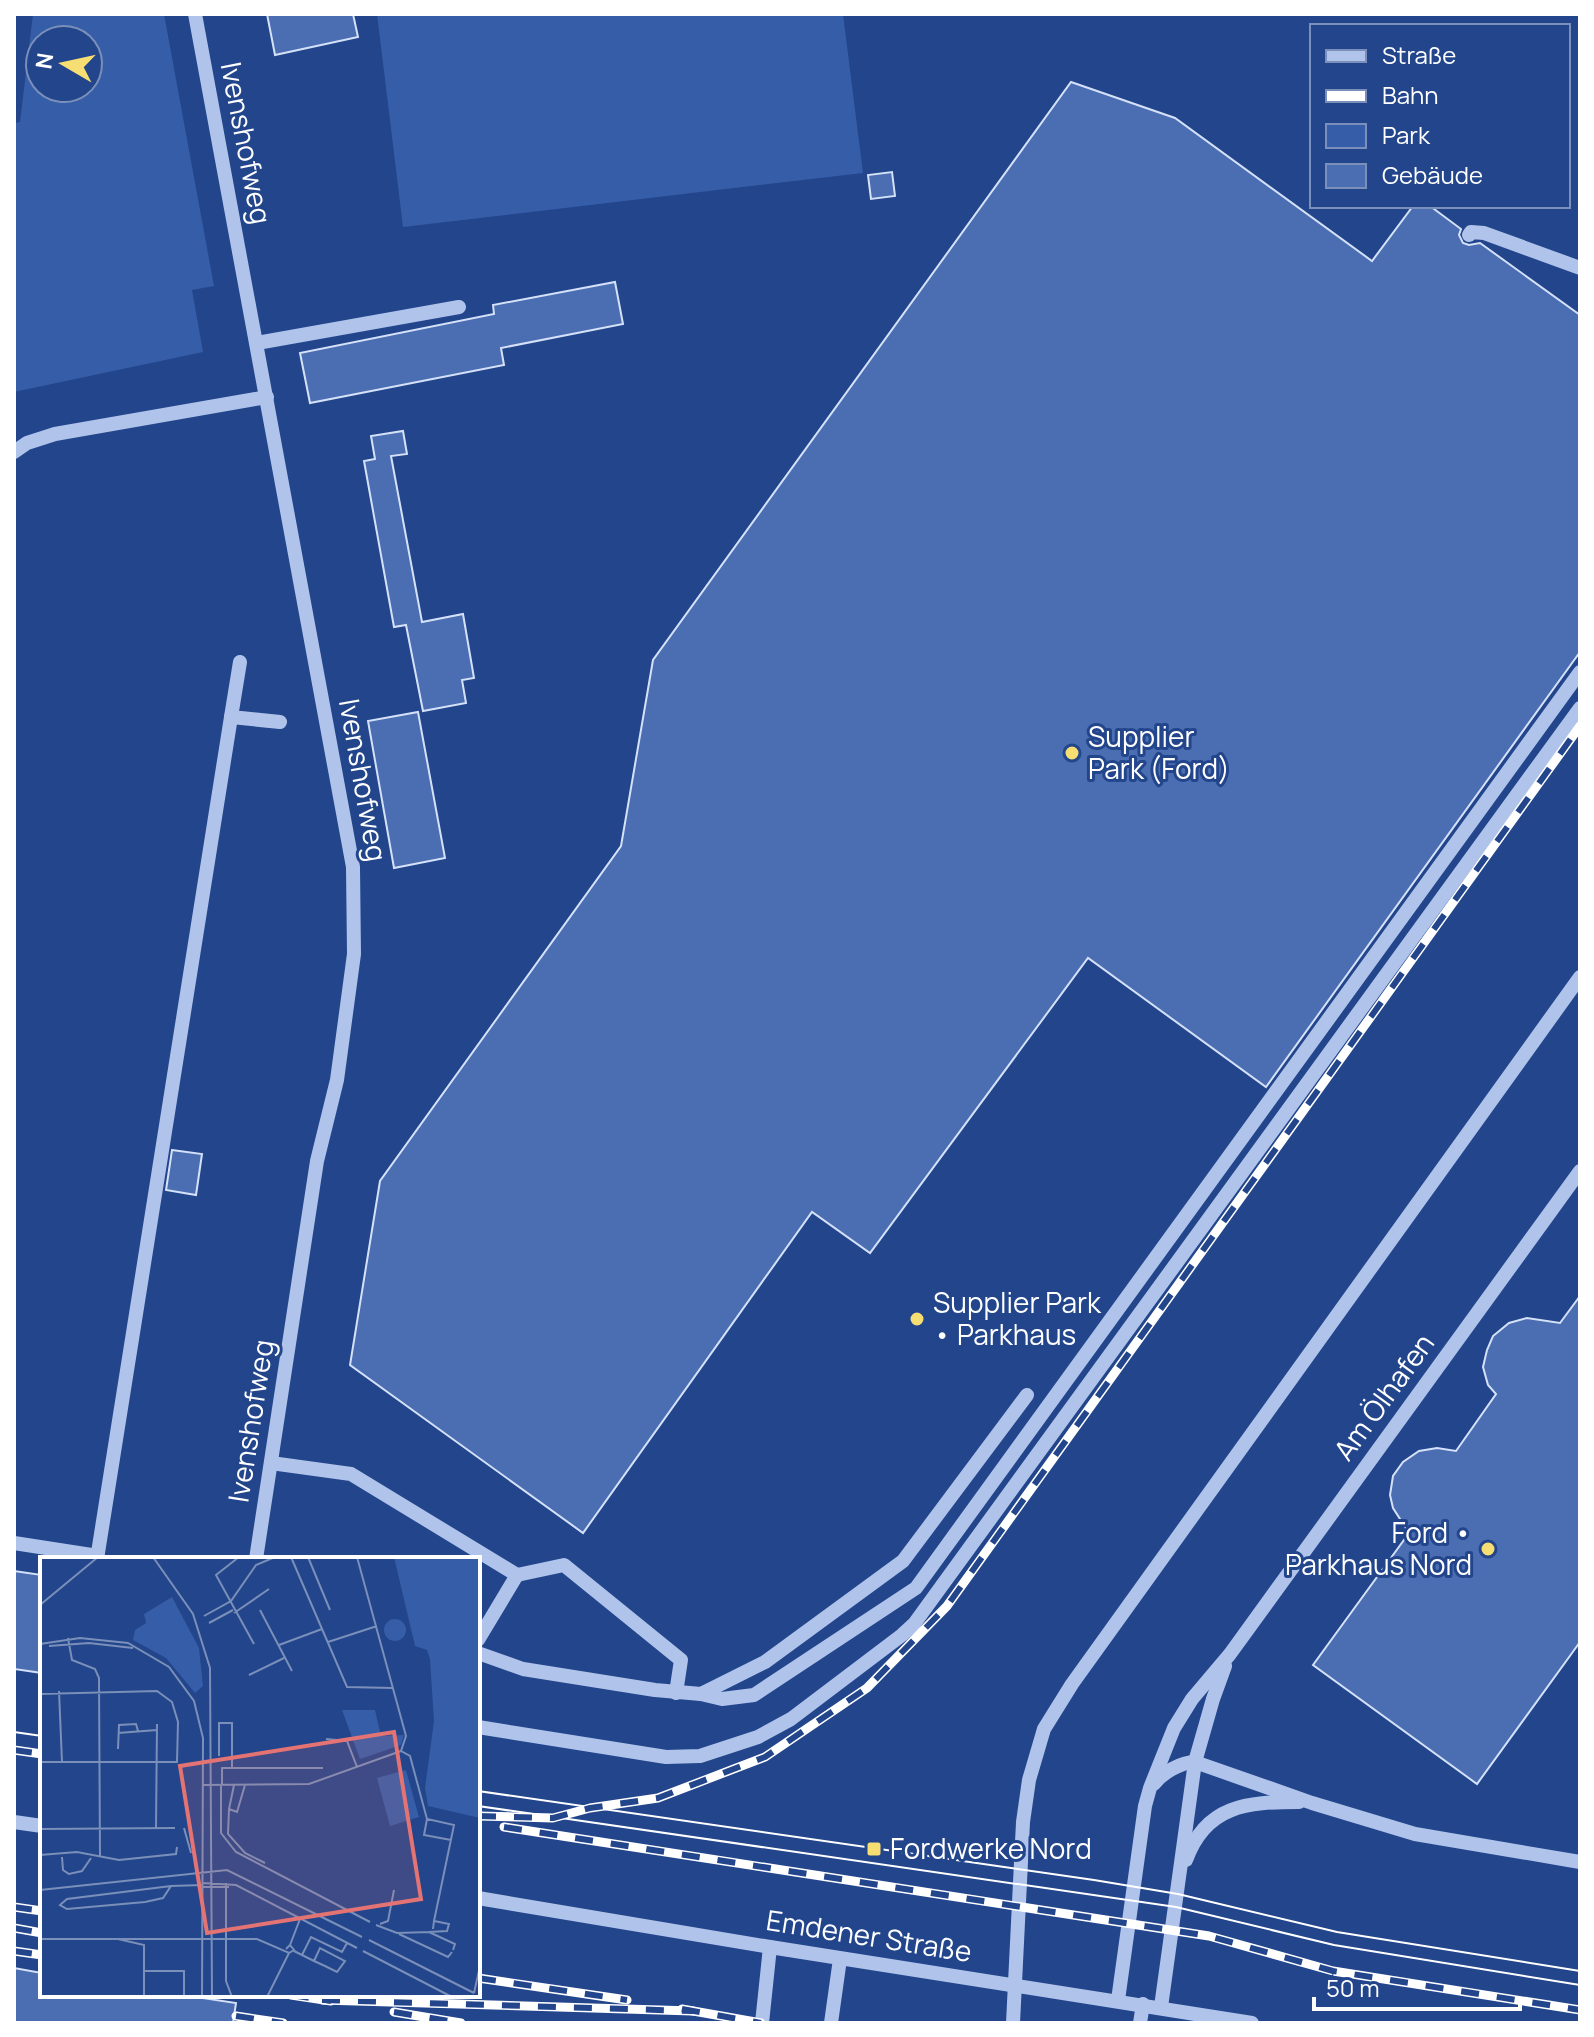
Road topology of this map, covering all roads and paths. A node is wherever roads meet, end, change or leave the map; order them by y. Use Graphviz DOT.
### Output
graph roads {
  1 [pos="195,14"];
  2 [pos="1469,235"];
  3 [pos="1580,268"];
  4 [pos="459,307"];
  5 [pos="257,343"];
  6 [pos="267,397"];
  7 [pos="14,452"];
  8 [pos="240,662"];
  9 [pos="1580,672"];
  10 [pos="1580,708"];
  11 [pos="231,717"];
  12 [pos="280,722"];
  13 [pos="1580,977"];
  14 [pos="1580,1171"];
  15 [pos="1027,1395"];
  16 [pos="271,1463"];
  17 [pos="14,1543"];
  18 [pos="91,1557"];
  19 [pos="97,1557"];
  20 [pos="256,1557"];
  21 [pos="517,1575"];
  22 [pos="480,1637"];
  23 [pos="480,1654"];
  24 [pos="1230,1654"];
  25 [pos="676,1693"];
  26 [pos="701,1694"];
  27 [pos="480,1727"];
  28 [pos="1195,1762"];
  29 [pos="1150,1788"];
  30 [pos="1312,1803"];
  31 [pos="14,1822"];
  32 [pos="40,1826"];
  33 [pos="1580,1862"];
  34 [pos="1179,1880"];
  35 [pos="480,1898"];
  36 [pos="770,1947"];
  37 [pos="840,1959"];
  38 [pos="1118,2000"];
  39 [pos="1143,2004"];
  40 [pos="1161,2007"];
  41 [pos="762,2023"];
  42 [pos="831,2023"];
  43 [pos="1013,2023"];
  44 [pos="1140,2023"];
  45 [pos="1252,2023"];
  1 -- 5 [label="street, Ivenshofweg"];
  2 -- 3 [label="street"];
  4 -- 5 [label="street"];
  5 -- 6 [label="street, Ivenshofweg"];
  6 -- 7 [label="street"];
  6 -- 16 [label="street, Ivenshofweg"];
  8 -- 11 [label="street"];
  9 -- 26 [label="street"];
  10 -- 27 [label="street"];
  11 -- 12 [label="street"];
  11 -- 19 [label="street"];
  13 -- 43 [label="street"];
  14 -- 24 [label="street, Am Ölhafen"];
  15 -- 26 [label="street"];
  16 -- 20 [label="street, Ivenshofweg"];
  16 -- 21 [label="street"];
  17 -- 18 [label="street"];
  21 -- 22 [label="street"];
  21 -- 25 [label="street"];
  23 -- 25 [label="street"];
  24 -- 28 [label="street, Am Ölhafen"];
  24 -- 29 [label="street, Am Ölhafen"];
  25 -- 26 [label="street"];
  28 -- 29 [label="street"];
  28 -- 30 [label="street"];
  28 -- 34 [label="street, Am Ölhafen"];
  29 -- 38 [label="street, Am Ölhafen"];
  30 -- 33 [label="street"];
  30 -- 34 [label="street"];
  31 -- 32 [label="street"];
  34 -- 40 [label="street, Am Ölhafen"];
  35 -- 36 [label="street, Emdener Straße"];
  36 -- 37 [label="street, Emdener Straße"];
  36 -- 41 [label="street"];
  37 -- 38 [label="street, Emdener Straße"];
  37 -- 42 [label="street"];
  38 -- 39 [label="street, Emdener Straße"];
  39 -- 40 [label="street, Emdener Straße"];
  39 -- 44 [label="street"];
  40 -- 45 [label="street, Emdener Straße"];
}
